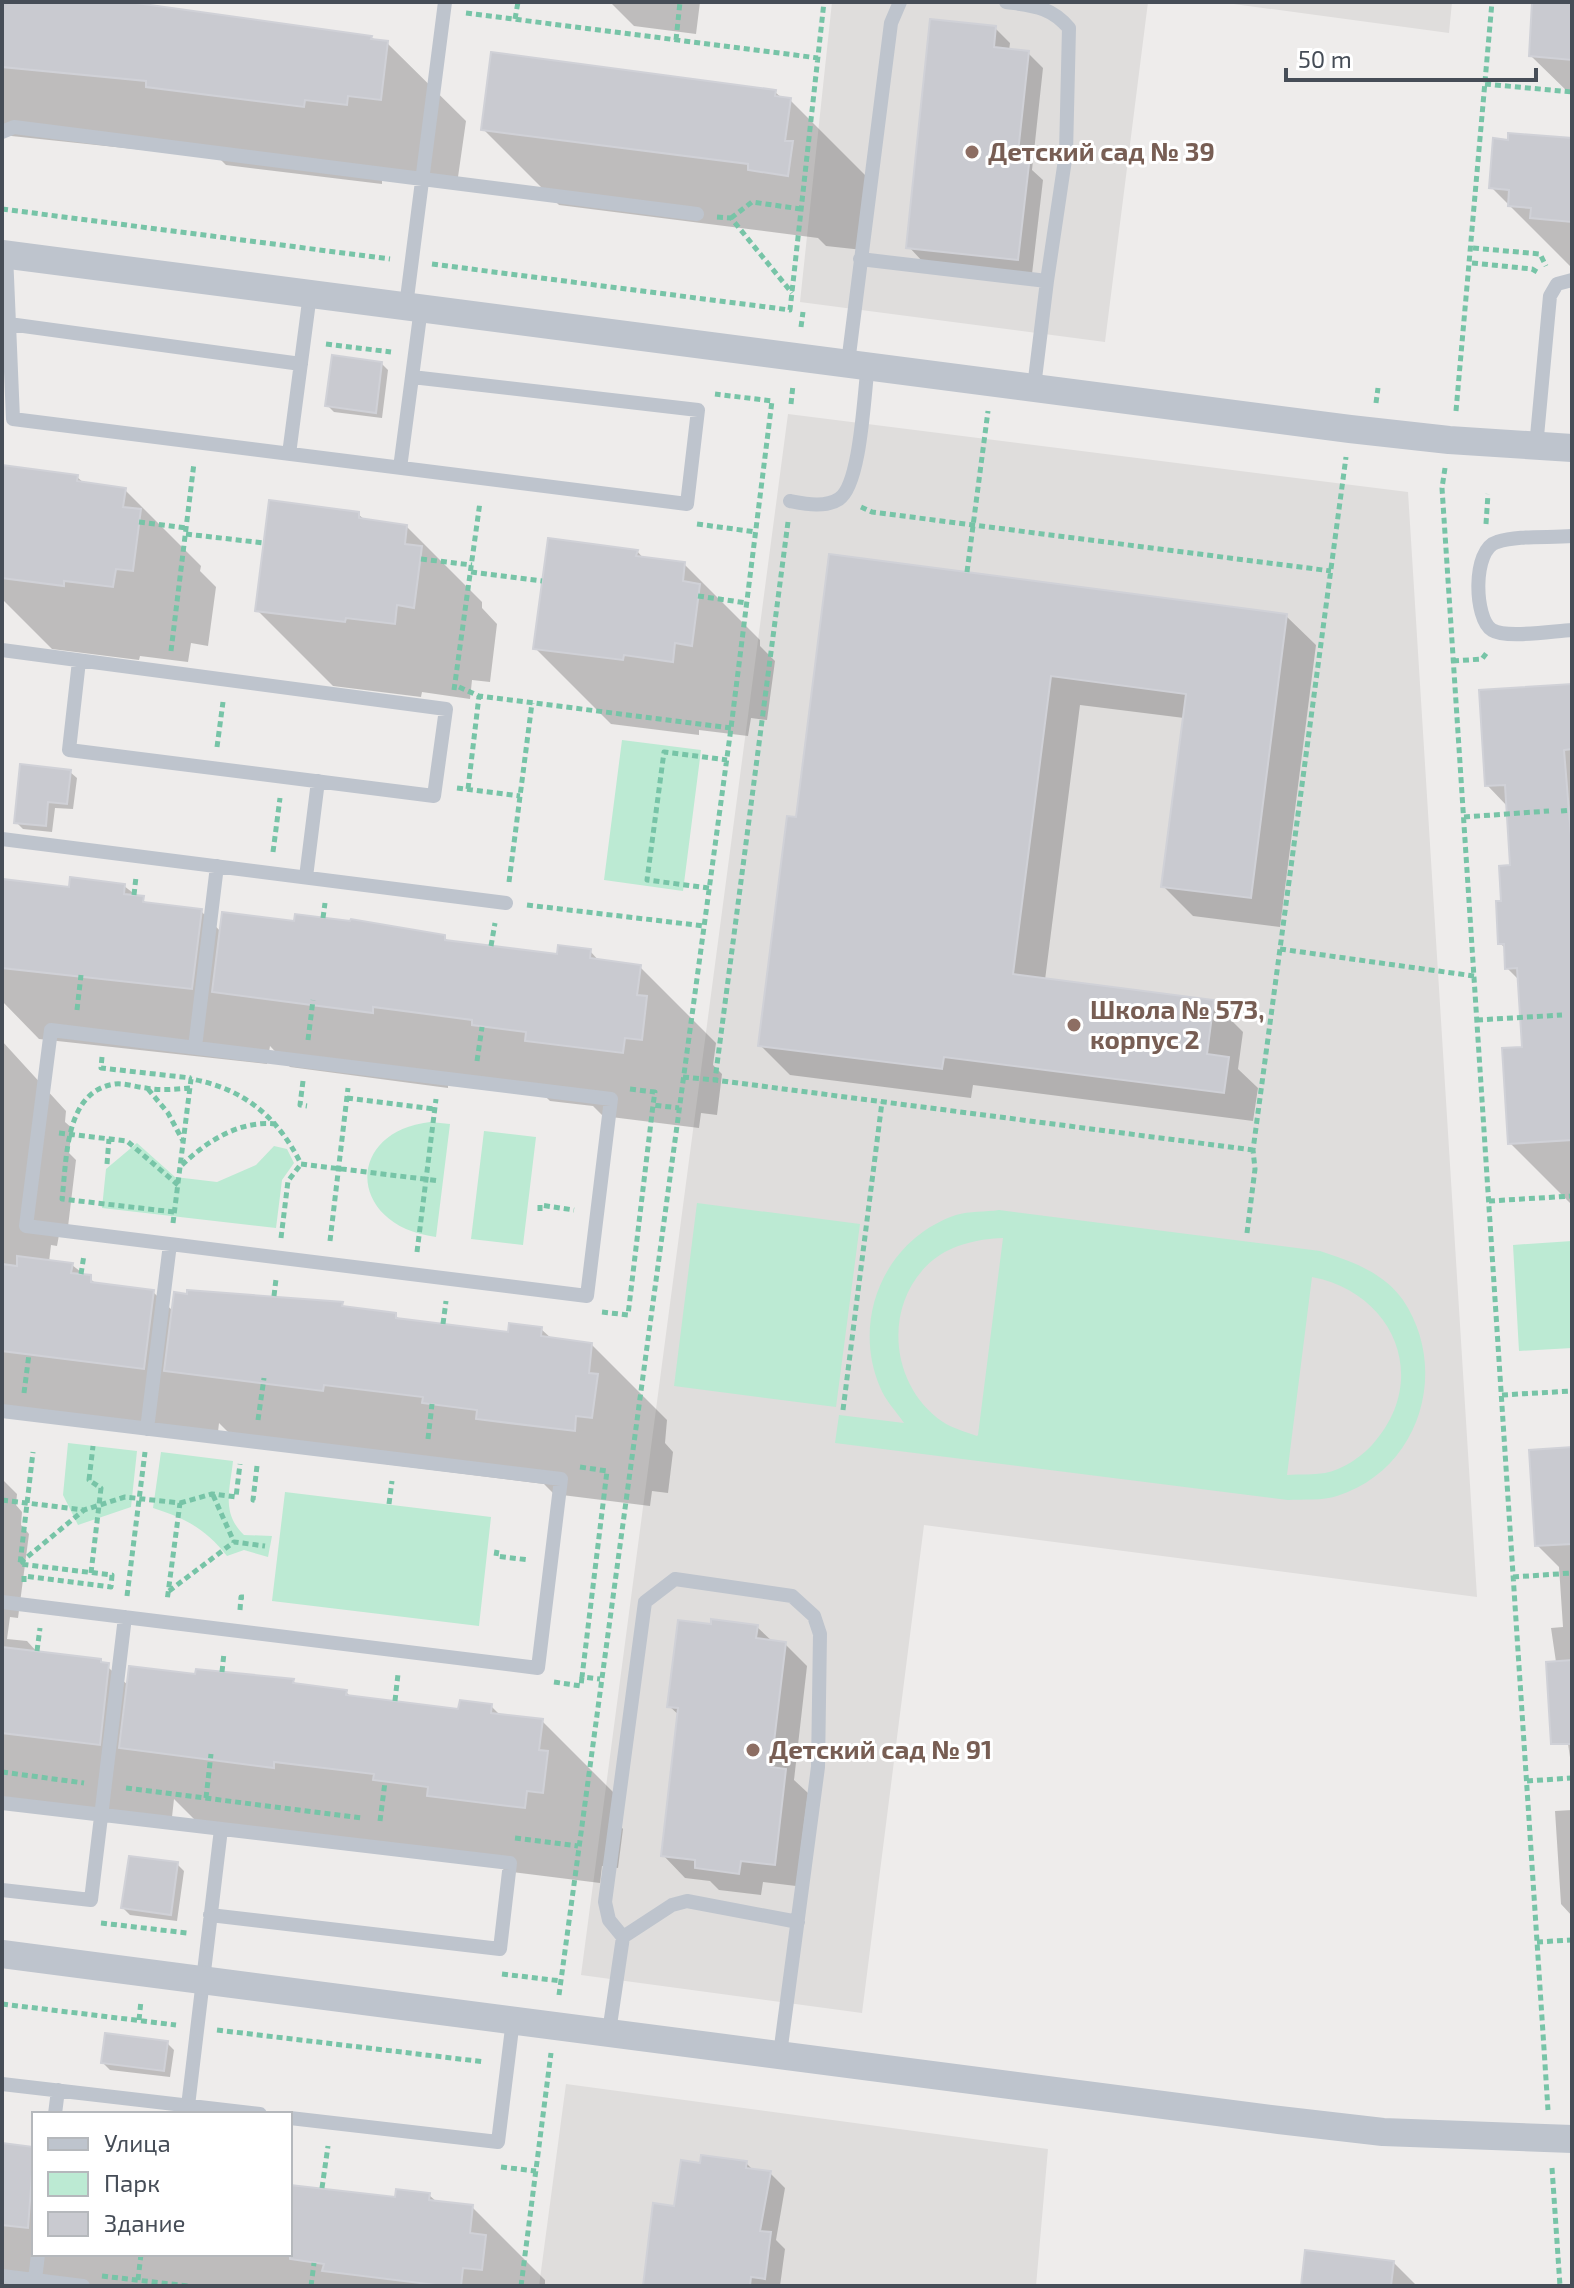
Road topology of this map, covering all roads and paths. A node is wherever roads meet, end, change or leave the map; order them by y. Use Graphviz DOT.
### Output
graph roads {
  1 [pos="445,2"];
  2 [pos="518,2"];
  3 [pos="680,2"];
  4 [pos="824,2"];
  5 [pos="900,2"];
  6 [pos="1006,2"];
  7 [pos="1492,2"];
  8 [pos="464,13"];
  9 [pos="515,19"];
  10 [pos="676,40"];
  11 [pos="818,58"];
  12 [pos="1485,84"];
  13 [pos="1572,92"];
  14 [pos="2,132"];
  15 [pos="422,178"];
  16 [pos="801,209"];
  17 [pos="697,214"];
  18 [pos="731,218"];
  19 [pos="1473,248"];
  20 [pos="4,254"];
  21 [pos="860,259"];
  22 [pos="1472,263"];
  23 [pos="1572,280"];
  24 [pos="1047,281"];
  25 [pos="1557,284"];
  26 [pos="792,293"];
  27 [pos="310,294"];
  28 [pos="413,307"];
  29 [pos="790,310"];
  30 [pos="9,324"];
  31 [pos="304,341"];
  32 [pos="414,355"];
  33 [pos="301,364"];
  34 [pos="858,364"];
  35 [pos="412,377"];
  36 [pos="992,382"];
  37 [pos="1034,387"];
  38 [pos="709,393"];
  39 [pos="1459,399"];
  40 [pos="1350,429"];
  41 [pos="197,442"];
  42 [pos="1536,447"];
  43 [pos="1572,448"];
  44 [pos="289,454"];
  45 [pos="400,468"];
  46 [pos="483,478"];
  47 [pos="1442,488"];
  48 [pos="841,498"];
  49 [pos="790,501"];
  50 [pos="139,522"];
  51 [pos="973,525"];
  52 [pos="186,531"];
  53 [pos="1572,536"];
  54 [pos="264,543"];
  55 [pos="421,559"];
  56 [pos="472,569"];
  57 [pos="1331,571"];
  58 [pos="967,572"];
  59 [pos="542,581"];
  60 [pos="698,596"];
  61 [pos="747,603"];
  62 [pos="1572,630"];
  63 [pos="2,650"];
  64 [pos="79,661"];
  65 [pos="169,673"];
  66 [pos="226,680"];
  67 [pos="479,696"];
  68 [pos="532,703"];
  69 [pos="446,709"];
  70 [pos="727,760"];
  71 [pos="215,768"];
  72 [pos="282,777"];
  73 [pos="318,781"];
  74 [pos="436,785"];
  75 [pos="468,789"];
  76 [pos="520,796"];
  77 [pos="1572,810"];
  78 [pos="1549,811"];
  79 [pos="1561,811"];
  80 [pos="1464,817"];
  81 [pos="2,839"];
  82 [pos="217,866"];
  83 [pos="271,873"];
  84 [pos="306,877"];
  85 [pos="709,888"];
  86 [pos="506,903"];
  87 [pos="704,926"];
  88 [pos="1280,949"];
  89 [pos="81,975"];
  90 [pos="1474,976"];
  91 [pos="1562,1015"];
  92 [pos="1477,1020"];
  93 [pos="76,1021"];
  94 [pos="482,1027"];
  95 [pos="195,1047"];
  96 [pos="351,1067"];
  97 [pos="476,1070"];
  98 [pos="683,1077"];
  99 [pos="715,1080"];
  100 [pos="190,1088"];
  101 [pos="147,1089"];
  102 [pos="642,1090"];
  103 [pos="347,1098"];
  104 [pos="436,1099"];
  105 [pos="882,1102"];
  106 [pos="653,1105"];
  107 [pos="679,1108"];
  108 [pos="435,1109"];
  109 [pos="277,1124"];
  110 [pos="59,1132"];
  111 [pos="70,1134"];
  112 [pos="109,1139"];
  113 [pos="183,1142"];
  114 [pos="1253,1150"];
  115 [pos="107,1164"];
  116 [pos="301,1164"];
  117 [pos="180,1166"];
  118 [pos="339,1168"];
  119 [pos="426,1179"];
  120 [pos="440,1181"];
  121 [pos="178,1185"];
  122 [pos="1572,1196"];
  123 [pos="1489,1201"];
  124 [pos="282,1230"];
  125 [pos="1247,1233"];
  126 [pos="170,1244"];
  127 [pos="418,1248"];
  128 [pos="85,1249"];
  129 [pos="327,1263"];
  130 [pos="81,1274"];
  131 [pos="447,1293"];
  132 [pos="599,1298"];
  133 [pos="597,1312"];
  134 [pos="614,1314"];
  135 [pos="443,1324"];
  136 [pos="29,1354"];
  137 [pos="264,1378"];
  138 [pos="1572,1391"];
  139 [pos="1502,1395"];
  140 [pos="13,1398"];
  141 [pos="432,1404"];
  142 [pos="843,1410"];
  143 [pos="2,1411"];
  144 [pos="253,1427"];
  145 [pos="147,1429"];
  146 [pos="93,1446"];
  147 [pos="427,1448"];
  148 [pos="33,1452"];
  149 [pos="240,1459"];
  150 [pos="564,1465"];
  151 [pos="579,1467"];
  152 [pos="239,1470"];
  153 [pos="577,1481"];
  154 [pos="391,1487"];
  155 [pos="212,1494"];
  156 [pos="139,1499"];
  157 [pos="2,1500"];
  158 [pos="258,1501"];
  159 [pos="27,1503"];
  160 [pos="180,1503"];
  161 [pos="99,1504"];
  162 [pos="389,1504"];
  163 [pos="84,1510"];
  164 [pos="234,1542"];
  165 [pos="265,1546"];
  166 [pos="20,1564"];
  167 [pos="91,1573"];
  168 [pos="1572,1573"];
  169 [pos="112,1575"];
  170 [pos="1513,1577"];
  171 [pos="2,1602"];
  172 [pos="125,1617"];
  173 [pos="41,1619"];
  174 [pos="226,1642"];
  175 [pos="37,1651"];
  176 [pos="399,1663"];
  177 [pos="555,1668"];
  178 [pos="222,1672"];
  179 [pos="582,1677"];
  180 [pos="600,1679"];
  181 [pos="538,1680"];
  182 [pos="553,1682"];
  183 [pos="395,1701"];
  184 [pos="211,1754"];
  185 [pos="2,1772"];
  186 [pos="1572,1778"];
  187 [pos="1527,1781"];
  188 [pos="385,1782"];
  189 [pos="104,1786"];
  190 [pos="206,1798"];
  191 [pos="2,1803"];
  192 [pos="101,1814"];
  193 [pos="380,1821"];
  194 [pos="395,1823"];
  195 [pos="221,1829"];
  196 [pos="502,1836"];
  197 [pos="578,1846"];
  198 [pos="2,1890"];
  199 [pos="210,1915"];
  200 [pos="798,1922"];
  201 [pos="623,1937"];
  202 [pos="1572,1940"];
  203 [pos="1537,1942"];
  204 [pos="2,1954"];
  205 [pos="203,1980"];
  206 [pos="2,2004"];
  207 [pos="513,2020"];
  208 [pos="555,2025"];
  209 [pos="197,2027"];
  210 [pos="609,2032"];
  211 [pos="780,2054"];
  212 [pos="507,2065"];
  213 [pos="549,2070"];
  214 [pos="2,2084"];
  215 [pos="58,2090"];
  216 [pos="1548,2105"];
  217 [pos="188,2106"];
  218 [pos="55,2112"];
  219 [pos="242,2112"];
  220 [pos="292,2118"];
  221 [pos="1572,2139"];
  222 [pos="328,2145"];
  223 [pos="322,2188"];
  224 [pos="1554,2195"];
  225 [pos="38,2256"];
  226 [pos="141,2256"];
  227 [pos="314,2263"];
  228 [pos="2,2276"];
  229 [pos="35,2280"];
  230 [pos="138,2280"];
  231 [pos="83,2286"];
  232 [pos="311,2286"];
  233 [pos="521,2286"];
  234 [pos="1560,2286"];
  1 -- 15 [label="lane"];
  2 -- 9 [label="path"];
  3 -- 10 [label="path"];
  4 -- 11 [label="path"];
  5 -- 21 [label="lane"];
  6 -- 24 [label="lane"];
  7 -- 12 [label="path"];
  8 -- 9 [label="path"];
  9 -- 10 [label="path"];
  10 -- 11 [label="path"];
  11 -- 16 [label="path"];
  12 -- 13 [label="path"];
  12 -- 19 [label="path"];
  14 -- 15 [label="lane"];
  15 -- 17 [label="lane"];
  15 -- 28 [label="lane"];
  16 -- 18 [label="path"];
  16 -- 26 [label="path"];
  17 -- 18 [label="path"];
  18 -- 26 [label="path"];
  19 -- 22 [label="path"];
  19 -- 25 [label="path"];
  20 -- 27 [label="street"];
  20 -- 30 [label="lane"];
  21 -- 24 [label="lane"];
  21 -- 34 [label="lane"];
  22 -- 25 [label="path"];
  22 -- 39 [label="path"];
  23 -- 25 [label="lane"];
  24 -- 37 [label="lane"];
  25 -- 42 [label="lane"];
  26 -- 29 [label="path"];
  27 -- 28 [label="street"];
  27 -- 31 [label="lane"];
  28 -- 32 [label="lane"];
  28 -- 34 [label="street"];
  30 -- 33 [label="lane"];
  30 -- 41 [label="lane"];
  31 -- 32 [label="path"];
  31 -- 33 [label="lane"];
  32 -- 35 [label="lane"];
  33 -- 44 [label="lane"];
  34 -- 36 [label="street"];
  34 -- 48 [label="lane"];
  35 -- 45 [label="lane"];
  35 -- 46 [label="lane"];
  36 -- 37 [label="street"];
  36 -- 51 [label="path"];
  37 -- 40 [label="street"];
  38 -- 61 [label="path"];
  40 -- 42 [label="street"];
  40 -- 57 [label="path"];
  41 -- 44 [label="lane"];
  41 -- 52 [label="path"];
  42 -- 43 [label="street"];
  44 -- 45 [label="lane"];
  45 -- 46 [label="lane"];
  46 -- 56 [label="path"];
  47 -- 80 [label="path"];
  48 -- 49 [label="lane"];
  48 -- 51 [label="path"];
  49 -- 99 [label="path"];
  50 -- 52 [label="path"];
  51 -- 57 [label="path"];
  51 -- 58 [label="path"];
  52 -- 54 [label="path"];
  52 -- 65 [label="path"];
  53 -- 62 [label="lane"];
  55 -- 56 [label="path"];
  56 -- 59 [label="path"];
  56 -- 69 [label="path"];
  57 -- 88 [label="path"];
  60 -- 61 [label="path"];
  61 -- 70 [label="path"];
  63 -- 64 [label="lane"];
  64 -- 65 [label="lane"];
  64 -- 71 [label="lane"];
  65 -- 66 [label="lane"];
  66 -- 69 [label="lane"];
  66 -- 71 [label="path"];
  67 -- 75 [label="path"];
  68 -- 76 [label="path"];
  69 -- 74 [label="lane"];
  70 -- 85 [label="path"];
  70 -- 85 [label="path"];
  71 -- 72 [label="lane"];
  72 -- 73 [label="lane"];
  72 -- 83 [label="path"];
  73 -- 74 [label="lane"];
  73 -- 84 [label="lane"];
  74 -- 75 [label="path"];
  75 -- 76 [label="path"];
  76 -- 86 [label="path"];
  77 -- 79 [label="path"];
  78 -- 80 [label="path"];
  80 -- 90 [label="path"];
  81 -- 82 [label="lane"];
  82 -- 83 [label="lane"];
  82 -- 95 [label="lane"];
  83 -- 84 [label="lane"];
  84 -- 86 [label="lane"];
  85 -- 87 [label="path"];
  86 -- 87 [label="path"];
  87 -- 98 [label="path"];
  88 -- 90 [label="path"];
  88 -- 114 [label="path"];
  89 -- 93 [label="path"];
  90 -- 92 [label="path"];
  91 -- 92 [label="path"];
  92 -- 123 [label="path"];
  94 -- 97 [label="path"];
  95 -- 96 [label="lane"];
  95 -- 126 [label="lane"];
  96 -- 103 [label="path"];
  96 -- 129 [label="lane"];
  98 -- 99 [label="path"];
  98 -- 107 [label="path"];
  99 -- 105 [label="path"];
  100 -- 101 [label="path"];
  100 -- 109 [label="path"];
  100 -- 113 [label="path"];
  101 -- 111 [label="path"];
  101 -- 113 [label="path"];
  102 -- 106 [label="path"];
  103 -- 108 [label="path"];
  103 -- 118 [label="path"];
  104 -- 108 [label="path"];
  105 -- 114 [label="path"];
  105 -- 142 [label="path"];
  106 -- 107 [label="path"];
  106 -- 134 [label="path"];
  107 -- 180 [label="path"];
  108 -- 119 [label="path"];
  109 -- 116 [label="path"];
  109 -- 117 [label="path"];
  110 -- 111 [label="path"];
  111 -- 112 [label="path"];
  111 -- 121 [label="path"];
  112 -- 115 [label="path"];
  112 -- 121 [label="path"];
  113 -- 117 [label="path"];
  114 -- 125 [label="path"];
  116 -- 118 [label="path"];
  116 -- 124 [label="path"];
  117 -- 121 [label="path"];
  118 -- 119 [label="path"];
  118 -- 129 [label="path"];
  119 -- 120 [label="path"];
  119 -- 127 [label="path"];
  122 -- 123 [label="path"];
  123 -- 139 [label="path"];
  126 -- 129 [label="lane"];
  126 -- 145 [label="lane"];
  128 -- 130 [label="path"];
  131 -- 135 [label="path"];
  132 -- 133 [label="path"];
  136 -- 140 [label="path"];
  137 -- 144 [label="path"];
  138 -- 139 [label="path"];
  139 -- 170 [label="path"];
  141 -- 147 [label="path"];
  143 -- 145 [label="lane"];
  145 -- 156 [label="path"];
  145 -- 172 [label="lane"];
  146 -- 161 [label="path"];
  148 -- 159 [label="path"];
  149 -- 158 [label="path"];
  150 -- 151 [label="path"];
  151 -- 153 [label="path"];
  151 -- 179 [label="path"];
  152 -- 155 [label="path"];
  154 -- 162 [label="path"];
  155 -- 160 [label="path"];
  155 -- 164 [label="path"];
  156 -- 160 [label="path"];
  156 -- 161 [label="path"];
  156 -- 172 [label="path"];
  157 -- 159 [label="path"];
  159 -- 163 [label="path"];
  159 -- 166 [label="path"];
  160 -- 164 [label="path"];
  161 -- 163 [label="path"];
  161 -- 167 [label="path"];
  163 -- 166 [label="path"];
  164 -- 165 [label="path"];
  166 -- 167 [label="path"];
  167 -- 169 [label="path"];
  168 -- 170 [label="path"];
  170 -- 187 [label="path"];
  171 -- 172 [label="lane"];
  172 -- 189 [label="lane"];
  173 -- 175 [label="path"];
  174 -- 178 [label="path"];
  176 -- 183 [label="path"];
  177 -- 182 [label="path"];
  179 -- 180 [label="path"];
  179 -- 182 [label="path"];
  180 -- 197 [label="path"];
  181 -- 182 [label="path"];
  184 -- 190 [label="path"];
  185 -- 189 [label="path"];
  186 -- 187 [label="path"];
  187 -- 203 [label="path"];
  188 -- 193 [label="path"];
  189 -- 190 [label="path"];
  189 -- 192 [label="lane"];
  190 -- 193 [label="path"];
  191 -- 192 [label="lane"];
  192 -- 195 [label="lane"];
  192 -- 198 [label="lane"];
  193 -- 194 [label="path"];
  195 -- 199 [label="lane"];
  195 -- 199 [label="lane"];
  196 -- 197 [label="path"];
  197 -- 208 [label="path"];
  199 -- 205 [label="lane"];
  200 -- 201 [label="lane"];
  200 -- 201 [label="lane"];
  200 -- 211 [label="lane"];
  201 -- 210 [label="lane"];
  202 -- 203 [label="path"];
  203 -- 216 [label="path"];
  204 -- 205 [label="street"];
  205 -- 207 [label="street"];
  205 -- 209 [label="lane"];
  206 -- 209 [label="path"];
  207 -- 208 [label="street"];
  207 -- 212 [label="lane"];
  208 -- 210 [label="street"];
  208 -- 213 [label="path"];
  209 -- 212 [label="path"];
  209 -- 217 [label="lane"];
  210 -- 211 [label="street"];
  211 -- 221 [label="street"];
  212 -- 213 [label="path"];
  212 -- 220 [label="lane"];
  213 -- 233 [label="path"];
  214 -- 215 [label="lane"];
  215 -- 217 [label="lane"];
  215 -- 218 [label="lane"];
  217 -- 219 [label="lane"];
  222 -- 223 [label="path"];
  224 -- 234 [label="path"];
  225 -- 229 [label="lane"];
  226 -- 230 [label="path"];
  227 -- 232 [label="path"];
  228 -- 229 [label="lane"];
  229 -- 231 [label="lane"];
}
